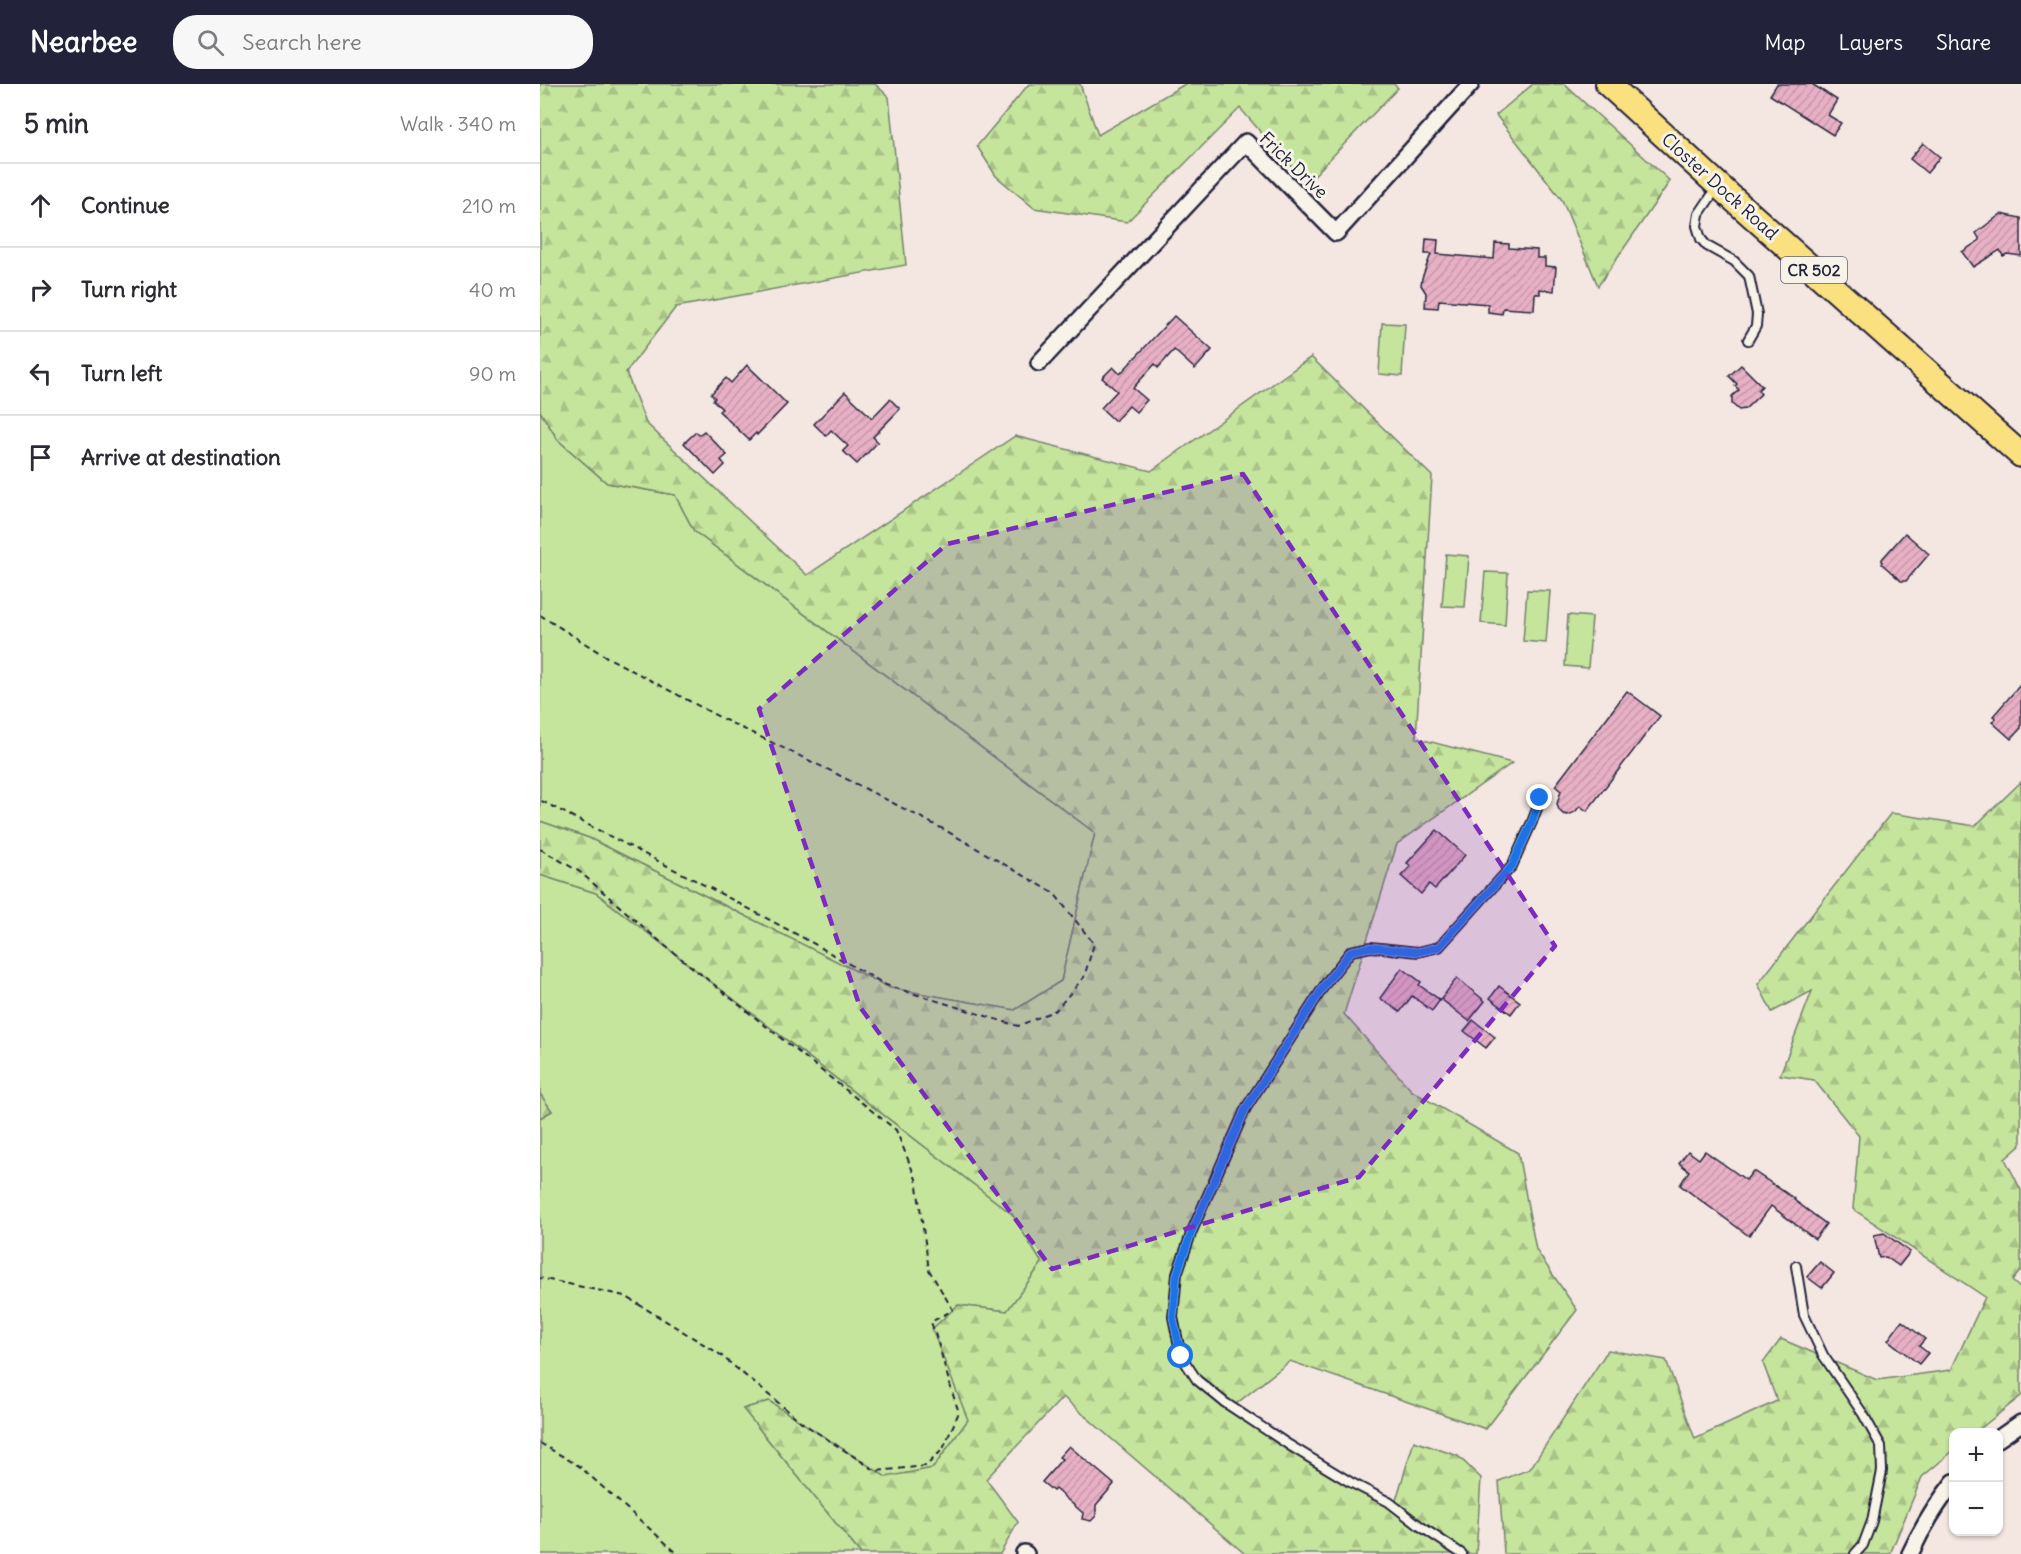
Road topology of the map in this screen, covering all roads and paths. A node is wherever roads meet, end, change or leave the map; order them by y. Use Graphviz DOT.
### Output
graph roads {
  1 [pos="1471,84"];
  2 [pos="1608,84"];
  3 [pos="1718,185"];
  4 [pos="1748,340"];
  5 [pos="1039,363"];
  6 [pos="2021,455"];
  7 [pos="540,615"];
  8 [pos="1540,798"];
  9 [pos="540,800"];
  10 [pos="540,849"];
  11 [pos="1796,1266"];
  12 [pos="540,1278"];
  13 [pos="2021,1423"];
  14 [pos="2003,1435"];
  15 [pos="540,1443"];
  16 [pos="1949,1487"];
  17 [pos="678,1554"];
  18 [pos="1462,1554"];
  19 [pos="1855,1554"];
  20 [pos="1910,1554"];
  1 -- 5 [label="street, Frick Drive"];
  2 -- 3 [label="main road, Closter Dock Road / CR 502"];
  3 -- 4 [label="lane"];
  3 -- 6 [label="main road, Closter Dock Road / CR 502"];
  7 -- 9 [label="path"];
  8 -- 18 [label="lane"];
  10 -- 12 [label="path"];
  11 -- 19 [label="lane"];
  13 -- 14 [label="street"];
  15 -- 17 [label="path"];
  16 -- 20 [label="street"];
}
